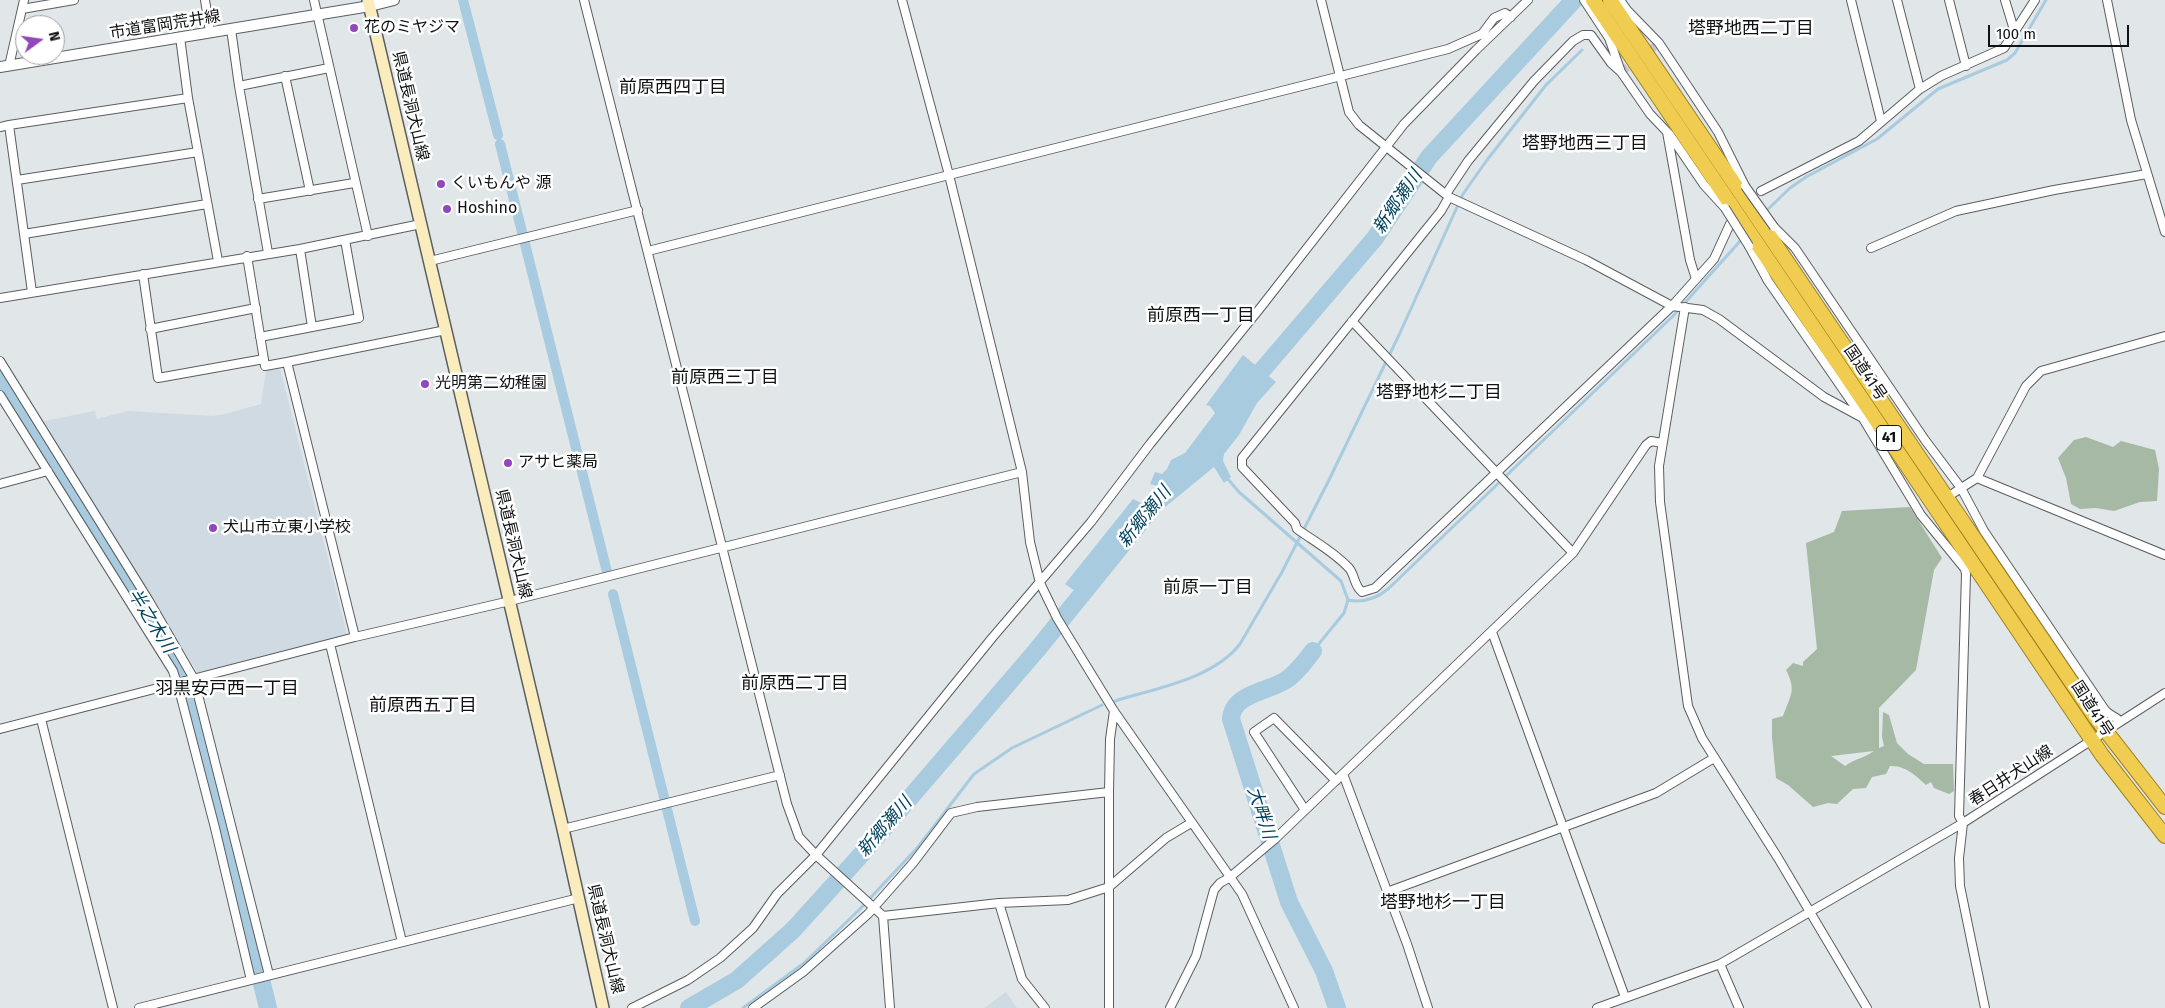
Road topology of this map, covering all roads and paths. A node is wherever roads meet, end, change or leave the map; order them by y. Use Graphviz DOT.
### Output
graph roads {
  1 [pos="24,0"];
  2 [pos="73,0"];
  3 [pos="205,0"];
  4 [pos="314,0"];
  5 [pos="394,0"];
  6 [pos="584,0"];
  7 [pos="902,0"];
  8 [pos="1321,0"];
  9 [pos="1528,0"];
  10 [pos="1584,0"];
  11 [pos="1593,0"];
  12 [pos="1610,0"];
  13 [pos="1620,0"];
  14 [pos="1851,0"];
  15 [pos="1897,0"];
  16 [pos="1949,0"];
  17 [pos="2006,0"];
  18 [pos="2035,0"];
  19 [pos="2107,0"];
  20 [pos="369,3"];
  21 [pos="22,9"];
  22 [pos="318,15"];
  23 [pos="1511,17"];
  24 [pos="231,29"];
  25 [pos="210,32"];
  26 [pos="2015,33"];
  27 [pos="1618,34"];
  28 [pos="180,37"];
  29 [pos="4,66"];
  30 [pos="1966,66"];
  31 [pos="329,68"];
  32 [pos="1621,72"];
  33 [pos="285,76"];
  34 [pos="1340,77"];
  35 [pos="239,86"];
  36 [pos="1920,89"];
  37 [pos="188,98"];
  38 [pos="1881,121"];
  39 [pos="9,125"];
  40 [pos="0,127"];
  41 [pos="1666,131"];
  42 [pos="1387,147"];
  43 [pos="198,152"];
  44 [pos="2147,174"];
  45 [pos="949,175"];
  46 [pos="17,180"];
  47 [pos="354,183"];
  48 [pos="310,191"];
  49 [pos="1760,191"];
  50 [pos="1449,197"];
  51 [pos="258,199"];
  52 [pos="207,204"];
  53 [pos="638,210"];
  54 [pos="421,224"];
  55 [pos="1730,224"];
  56 [pos="2165,232"];
  57 [pos="24,234"];
  58 [pos="368,236"];
  59 [pos="345,240"];
  60 [pos="1871,248"];
  61 [pos="300,249"];
  62 [pos="648,251"];
  63 [pos="268,253"];
  64 [pos="247,256"];
  65 [pos="430,261"];
  66 [pos="218,262"];
  67 [pos="143,274"];
  68 [pos="1696,280"];
  69 [pos="32,292"];
  70 [pos="0,298"];
  71 [pos="1672,306"];
  72 [pos="1685,307"];
  73 [pos="256,308"];
  74 [pos="1352,321"];
  75 [pos="312,327"];
  76 [pos="150,329"];
  77 [pos="446,330"];
  78 [pos="2165,336"];
  79 [pos="260,337"];
  80 [pos="264,359"];
  81 [pos="0,361"];
  82 [pos="287,362"];
  83 [pos="0,395"];
  84 [pos="1862,417"];
  85 [pos="1662,443"];
  86 [pos="48,471"];
  87 [pos="1022,472"];
  88 [pos="1496,473"];
  89 [pos="1977,478"];
  90 [pos="0,484"];
  91 [pos="1961,488"];
  92 [pos="1952,494"];
  93 [pos="1930,509"];
  94 [pos="1922,514"];
  95 [pos="722,547"];
  96 [pos="1573,554"];
  97 [pos="2165,554"];
  98 [pos="1040,583"];
  99 [pos="510,601"];
  100 [pos="1492,632"];
  101 [pos="356,637"];
  102 [pos="330,644"];
  103 [pos="193,680"];
  104 [pos="179,684"];
  105 [pos="2165,693"];
  106 [pos="1114,711"];
  107 [pos="41,719"];
  108 [pos="2120,721"];
  109 [pos="0,729"];
  110 [pos="2105,731"];
  111 [pos="2091,739"];
  112 [pos="1714,758"];
  113 [pos="1343,774"];
  114 [pos="780,775"];
  115 [pos="1336,781"];
  116 [pos="1109,792"];
  117 [pos="2165,807"];
  118 [pos="1305,810"];
  119 [pos="1191,823"];
  120 [pos="1963,823"];
  121 [pos="564,828"];
  122 [pos="1563,828"];
  123 [pos="2165,836"];
  124 [pos="816,855"];
  125 [pos="1229,878"];
  126 [pos="1110,887"];
  127 [pos="1387,892"];
  128 [pos="579,898"];
  129 [pos="999,903"];
  130 [pos="873,907"];
  131 [pos="1810,912"];
  132 [pos="883,916"];
  133 [pos="402,942"];
  134 [pos="1720,964"];
  135 [pos="269,975"];
  136 [pos="251,980"];
  137 [pos="1625,997"];
  138 [pos="113,1008"];
  139 [pos="139,1008"];
  140 [pos="604,1008"];
  141 [pos="632,1008"];
  142 [pos="753,1008"];
  143 [pos="890,1008"];
  144 [pos="1045,1008"];
  145 [pos="1109,1008"];
  146 [pos="1170,1008"];
  147 [pos="1294,1008"];
  148 [pos="1428,1008"];
  149 [pos="1597,1008"];
  150 [pos="1739,1008"];
  151 [pos="1867,1008"];
  152 [pos="1985,1008"];
  1 -- 21 [label="street"];
  2 -- 21 [label="street"];
  3 -- 25 [label="street"];
  4 -- 22 [label="street"];
  5 -- 20 [label="street, 市道富岡荒井線"];
  6 -- 53 [label="street"];
  7 -- 45 [label="street"];
  8 -- 34 [label="street"];
  9 -- 23 [label="street"];
  10 -- 27 [label="street"];
  11 -- 27 [label="highway, 国道41号 / 41"];
  12 -- 27 [label="highway, 国道41号 / 41"];
  13 -- 91 [label="street, bridge"];
  14 -- 38 [label="street"];
  15 -- 36 [label="street"];
  16 -- 30 [label="street"];
  17 -- 26 [label="street"];
  18 -- 26 [label="street"];
  19 -- 44 [label="street"];
  20 -- 22 [label="street, 市道富岡荒井線"];
  20 -- 54 [label="main road, 県道長洞犬山線"];
  21 -- 29 [label="street"];
  22 -- 24 [label="street, 市道富岡荒井線"];
  22 -- 31 [label="street"];
  23 -- 34 [label="street"];
  23 -- 42 [label="street"];
  24 -- 25 [label="street, 市道富岡荒井線"];
  24 -- 35 [label="street"];
  25 -- 28 [label="street, 市道富岡荒井線"];
  26 -- 30 [label="street"];
  27 -- 32 [label="street"];
  27 -- 110 [label="highway, 国道41号 / 41"];
  27 -- 111 [label="highway, 国道41号 / 41"];
  28 -- 29 [label="street, 市道富岡荒井線"];
  28 -- 37 [label="street"];
  30 -- 36 [label="street"];
  31 -- 33 [label="street"];
  31 -- 47 [label="street"];
  32 -- 41 [label="street"];
  32 -- 50 [label="street"];
  33 -- 35 [label="street"];
  33 -- 48 [label="street"];
  34 -- 42 [label="street"];
  34 -- 45 [label="street"];
  35 -- 51 [label="street"];
  36 -- 38 [label="street"];
  37 -- 39 [label="street"];
  37 -- 43 [label="street"];
  38 -- 49 [label="street"];
  39 -- 40 [label="street"];
  39 -- 46 [label="street"];
  41 -- 68 [label="street"];
  41 -- 84 [label="street, bridge"];
  42 -- 50 [label="street"];
  42 -- 98 [label="street"];
  43 -- 46 [label="street"];
  43 -- 52 [label="street"];
  44 -- 56 [label="street"];
  44 -- 60 [label="street"];
  45 -- 62 [label="street"];
  45 -- 87 [label="street"];
  46 -- 57 [label="street"];
  47 -- 48 [label="street"];
  47 -- 58 [label="street"];
  48 -- 51 [label="street"];
  50 -- 71 [label="street"];
  50 -- 74 [label="street"];
  51 -- 63 [label="street"];
  52 -- 57 [label="street"];
  52 -- 66 [label="street"];
  53 -- 62 [label="street"];
  53 -- 65 [label="street"];
  54 -- 58 [label="street"];
  54 -- 65 [label="main road, 県道長洞犬山線"];
  55 -- 68 [label="street"];
  57 -- 69 [label="street"];
  58 -- 59 [label="street"];
  59 -- 61 [label="street"];
  59 -- 75 [label="street"];
  61 -- 63 [label="street"];
  61 -- 75 [label="street"];
  62 -- 95 [label="street"];
  63 -- 64 [label="street"];
  64 -- 66 [label="street"];
  64 -- 73 [label="street"];
  65 -- 77 [label="main road, 県道長洞犬山線"];
  66 -- 67 [label="street"];
  67 -- 69 [label="street"];
  67 -- 76 [label="street"];
  68 -- 71 [label="street"];
  69 -- 70 [label="street"];
  71 -- 72 [label="street"];
  71 -- 88 [label="street"];
  72 -- 84 [label="street"];
  72 -- 85 [label="street"];
  73 -- 76 [label="street"];
  73 -- 79 [label="street"];
  74 -- 88 [label="street"];
  74 -- 88 [label="street"];
  75 -- 79 [label="street"];
  76 -- 80 [label="street"];
  77 -- 82 [label="street"];
  77 -- 99 [label="main road, 県道長洞犬山線"];
  78 -- 89 [label="street"];
  79 -- 80 [label="street"];
  80 -- 82 [label="street"];
  81 -- 103 [label="street"];
  82 -- 101 [label="street"];
  83 -- 86 [label="street"];
  84 -- 94 [label="street"];
  85 -- 96 [label="street"];
  85 -- 112 [label="street"];
  86 -- 90 [label="street"];
  86 -- 104 [label="street"];
  87 -- 95 [label="street"];
  87 -- 98 [label="street"];
  88 -- 96 [label="street"];
  89 -- 91 [label="street"];
  89 -- 97 [label="street"];
  91 -- 92 [label="street"];
  91 -- 108 [label="street"];
  93 -- 94 [label="street"];
  94 -- 120 [label="street"];
  95 -- 99 [label="street"];
  95 -- 114 [label="street"];
  96 -- 100 [label="street"];
  98 -- 106 [label="street"];
  98 -- 124 [label="street"];
  99 -- 101 [label="street"];
  99 -- 121 [label="main road, 県道長洞犬山線"];
  100 -- 113 [label="street"];
  100 -- 122 [label="street"];
  101 -- 102 [label="street"];
  102 -- 103 [label="street"];
  102 -- 133 [label="street"];
  103 -- 104 [label="street"];
  103 -- 135 [label="street"];
  104 -- 107 [label="street"];
  104 -- 136 [label="street"];
  105 -- 108 [label="street, 春日井犬山線"];
  106 -- 116 [label="street"];
  106 -- 119 [label="street"];
  107 -- 109 [label="street"];
  107 -- 138 [label="street"];
  108 -- 110 [label="street, 春日井犬山線"];
  110 -- 111 [label="street, 春日井犬山線"];
  110 -- 117 [label="highway, 国道41号 / 41"];
  111 -- 120 [label="street, 春日井犬山線"];
  111 -- 123 [label="highway, 国道41号 / 41"];
  112 -- 122 [label="street"];
  112 -- 131 [label="street"];
  113 -- 115 [label="street"];
  113 -- 127 [label="street"];
  114 -- 121 [label="street"];
  114 -- 124 [label="street"];
  115 -- 118 [label="street"];
  115 -- 118 [label="street"];
  116 -- 126 [label="street"];
  116 -- 130 [label="street"];
  118 -- 125 [label="street"];
  119 -- 125 [label="street"];
  119 -- 126 [label="street"];
  120 -- 131 [label="street"];
  120 -- 152 [label="street, 春日井犬山線"];
  121 -- 128 [label="main road, 県道長洞犬山線"];
  122 -- 127 [label="street"];
  122 -- 137 [label="street"];
  124 -- 130 [label="street"];
  124 -- 141 [label="street"];
  125 -- 146 [label="street"];
  125 -- 147 [label="street"];
  126 -- 129 [label="street"];
  126 -- 145 [label="street"];
  127 -- 148 [label="street"];
  128 -- 133 [label="street"];
  128 -- 140 [label="main road, 県道長洞犬山線"];
  129 -- 132 [label="street"];
  129 -- 144 [label="street"];
  130 -- 132 [label="street"];
  130 -- 142 [label="street"];
  131 -- 134 [label="street"];
  131 -- 151 [label="street"];
  132 -- 143 [label="street"];
  133 -- 135 [label="street"];
  134 -- 137 [label="street"];
  134 -- 150 [label="street"];
  135 -- 136 [label="street"];
  136 -- 139 [label="street"];
  137 -- 149 [label="street"];
}
